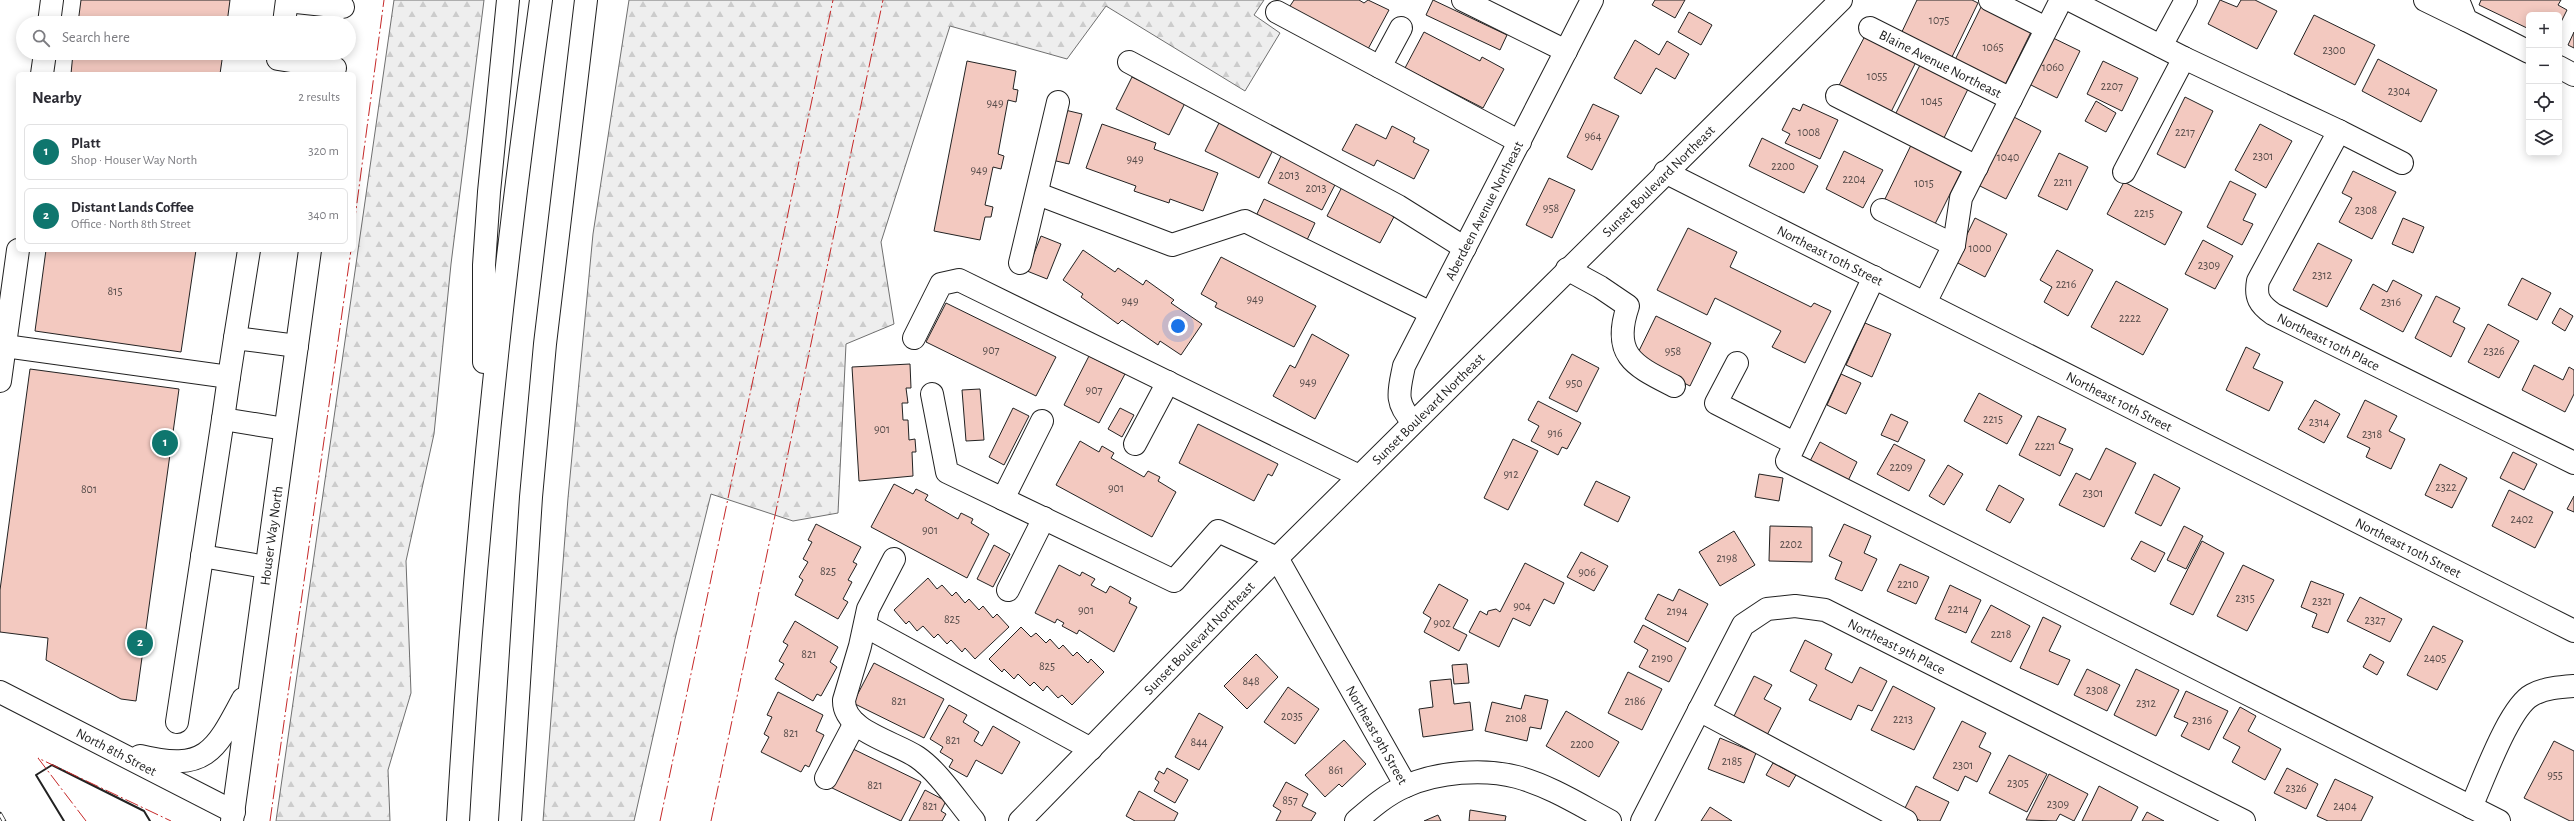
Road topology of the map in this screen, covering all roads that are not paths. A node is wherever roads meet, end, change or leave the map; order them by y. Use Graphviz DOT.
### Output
graph roads {
  1 [pos="52,0"];
  2 [pos="508,0"];
  3 [pos="541,0"];
  4 [pos="586,0"];
  5 [pos="1463,0"];
  6 [pos="1592,0"];
  7 [pos="1840,0"];
  8 [pos="1990,0"];
  9 [pos="2061,0"];
  10 [pos="2070,0"];
  11 [pos="2186,0"];
  12 [pos="2425,0"];
  13 [pos="2458,0"];
  14 [pos="287,1"];
  15 [pos="343,10"];
  16 [pos="1277,12"];
  17 [pos="50,16"];
  18 [pos="285,16"];
  19 [pos="2466,20"];
  20 [pos="1401,28"];
  21 [pos="1870,28"];
  22 [pos="2046,28"];
  23 [pos="2161,46"];
  24 [pos="2526,50"];
  25 [pos="1566,51"];
  26 [pos="2184,58"];
  27 [pos="44,60"];
  28 [pos="278,62"];
  29 [pos="1129,62"];
  30 [pos="335,65"];
  31 [pos="1380,67"];
  32 [pos="2562,68"];
  33 [pos="42,72"];
  34 [pos="2574,74"];
  35 [pos="1837,96"];
  36 [pos="2011,99"];
  37 [pos="1058,102"];
  38 [pos="2339,131"];
  39 [pos="1520,142"];
  40 [pos="2402,163"];
  41 [pos="1977,167"];
  42 [pos="1665,172"];
  43 [pos="2124,172"];
  44 [pos="1038,194"];
  45 [pos="1882,210"];
  46 [pos="1954,245"];
  47 [pos="1465,248"];
  48 [pos="18,252"];
  49 [pos="249,252"];
  50 [pos="310,252"];
  51 [pos="1020,263"];
  52 [pos="1567,269"];
  53 [pos="1874,277"];
  54 [pos="1925,303"];
  55 [pos="1431,313"];
  56 [pos="235,338"];
  57 [pos="914,338"];
  58 [pos="5,346"];
  59 [pos="297,346"];
  60 [pos="1737,363"];
  61 [pos="230,377"];
  62 [pos="0,381"];
  63 [pos="1168,382"];
  64 [pos="1674,386"];
  65 [pos="932,394"];
  66 [pos="222,419"];
  67 [pos="1042,420"];
  68 [pos="1413,422"];
  69 [pos="285,429"];
  70 [pos="1794,443"];
  71 [pos="1135,444"];
  72 [pos="2574,463"];
  73 [pos="1359,476"];
  74 [pos="484,488"];
  75 [pos="1003,499"];
  76 [pos="1044,518"];
  77 [pos="202,556"];
  78 [pos="894,558"];
  79 [pos="1277,558"];
  80 [pos="266,567"];
  81 [pos="1008,590"];
  82 [pos="864,626"];
  83 [pos="2574,631"];
  84 [pos="250,685"];
  85 [pos="2574,686"];
  86 [pos="0,692"];
  87 [pos="1699,710"];
  88 [pos="178,722"];
  89 [pos="855,723"];
  90 [pos="1091,749"];
  91 [pos="112,750"];
  92 [pos="826,778"];
  93 [pos="1406,786"];
  94 [pos="2470,807"];
  95 [pos="233,816"];
  96 [pos="458,821"];
  97 [pos="510,821"];
  98 [pos="974,821"];
  99 [pos="1020,821"];
  100 [pos="1356,821"];
  101 [pos="1610,821"];
  102 [pos="1642,821"];
  103 [pos="1906,821"];
  104 [pos="2244,821"];
  105 [pos="2499,821"];
  1 -- 17 [label="main road"];
  2 -- 74 [label="main road"];
  3 -- 74 [label="main road"];
  4 -- 97 [label="main road"];
  5 -- 25 [label="main road"];
  6 -- 25 [label="main road, Aberdeen Avenue Northeast"];
  7 -- 42 [label="main road, Sunset Boulevard Northeast"];
  8 -- 22 [label="main road"];
  9 -- 22 [label="main road, Blaine Avenue Northeast"];
  10 -- 23 [label="main road"];
  11 -- 23 [label="main road"];
  12 -- 19 [label="main road"];
  13 -- 19 [label="main road"];
  14 -- 15 [label="main road"];
  14 -- 18 [label="main road"];
  16 -- 31 [label="main road"];
  19 -- 24 [label="main road"];
  20 -- 31 [label="main road"];
  21 -- 36 [label="main road, Blaine Avenue Northeast"];
  22 -- 36 [label="main road, Blaine Avenue Northeast"];
  23 -- 26 [label="main road"];
  25 -- 39 [label="main road, Aberdeen Avenue Northeast"];
  26 -- 38 [label="main road"];
  26 -- 43 [label="main road"];
  27 -- 33 [label="main road"];
  28 -- 30 [label="main road"];
  29 -- 47 [label="main road"];
  31 -- 39 [label="main road"];
  32 -- 34 [label="main road"];
  35 -- 41 [label="main road"];
  36 -- 41 [label="main road, Blaine Avenue Northeast"];
  37 -- 44 [label="main road"];
  38 -- 40 [label="main road"];
  38 -- 72 [label="main road, Northeast 10th Place"];
  39 -- 47 [label="main road, Aberdeen Avenue Northeast"];
  41 -- 46 [label="main road, Blaine Avenue Northeast"];
  42 -- 52 [label="main road, Sunset Boulevard Northeast"];
  42 -- 53 [label="main road, Northeast 10th Street"];
  44 -- 51 [label="main road"];
  44 -- 55 [label="main road"];
  45 -- 46 [label="main road"];
  46 -- 54 [label="main road, Blaine Avenue Northeast"];
  47 -- 55 [label="main road, Aberdeen Avenue Northeast"];
  48 -- 58 [label="main road"];
  49 -- 56 [label="main road"];
  50 -- 59 [label="main road, Houser Way North"];
  52 -- 64 [label="main road"];
  52 -- 68 [label="main road, Sunset Boulevard Northeast"];
  53 -- 54 [label="main road, Northeast 10th Street"];
  53 -- 70 [label="main road"];
  54 -- 83 [label="main road, Northeast 10th Street"];
  55 -- 68 [label="main road, Aberdeen Avenue Northeast"];
  56 -- 59 [label="main road"];
  56 -- 61 [label="main road"];
  57 -- 63 [label="main road"];
  58 -- 61 [label="main road"];
  58 -- 62 [label="main road"];
  59 -- 69 [label="main road, Houser Way North"];
  60 -- 70 [label="main road"];
  61 -- 66 [label="main road"];
  63 -- 71 [label="main road"];
  63 -- 73 [label="main road"];
  65 -- 75 [label="main road"];
  66 -- 69 [label="main road"];
  66 -- 77 [label="main road"];
  67 -- 75 [label="main road"];
  68 -- 73 [label="main road, Sunset Boulevard Northeast"];
  69 -- 80 [label="main road, Houser Way North"];
  70 -- 94 [label="main road"];
  73 -- 79 [label="main road, Sunset Boulevard Northeast"];
  74 -- 96 [label="main road"];
  75 -- 76 [label="main road"];
  76 -- 79 [label="main road"];
  76 -- 81 [label="main road"];
  77 -- 80 [label="main road"];
  77 -- 88 [label="main road"];
  78 -- 82 [label="main road"];
  79 -- 90 [label="main road, Sunset Boulevard Northeast"];
  79 -- 93 [label="main road, Northeast 9th Street"];
  80 -- 84 [label="main road, Houser Way North"];
  82 -- 89 [label="main road"];
  82 -- 90 [label="main road"];
  84 -- 91 [label="main road"];
  84 -- 95 [label="main road, Houser Way North"];
  85 -- 94 [label="main road"];
  86 -- 91 [label="main road, North 8th Street"];
  87 -- 102 [label="main road, Northeast 9th Place"];
  87 -- 103 [label="main road"];
  87 -- 104 [label="main road, Northeast 9th Place"];
  89 -- 92 [label="main road"];
  89 -- 98 [label="main road"];
  90 -- 99 [label="main road, Sunset Boulevard Northeast"];
  91 -- 95 [label="main road, North 8th Street"];
  93 -- 100 [label="main road"];
  93 -- 101 [label="main road, Northeast 9th Street"];
  94 -- 105 [label="main road"];
}
